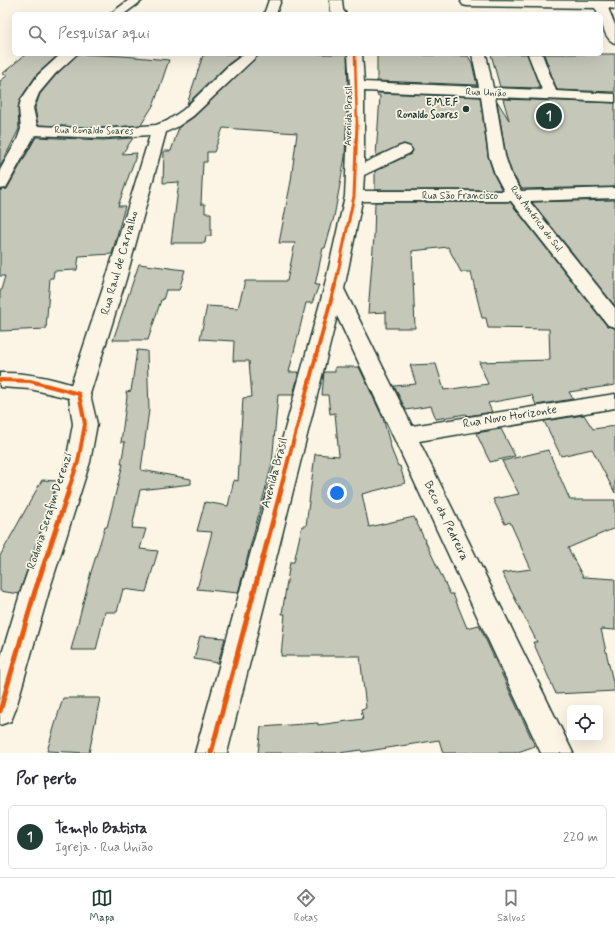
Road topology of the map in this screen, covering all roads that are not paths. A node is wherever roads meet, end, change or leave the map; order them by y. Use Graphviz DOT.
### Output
graph roads {
  1 [pos="137,0"];
  2 [pos="275,0"];
  3 [pos="336,0"];
  4 [pos="467,1"];
  5 [pos="600,2"];
  6 [pos="615,5"];
  7 [pos="518,9"];
  8 [pos="119,12"];
  9 [pos="271,12"];
  10 [pos="338,12"];
  11 [pos="470,12"];
  12 [pos="611,35"];
  13 [pos="67,56"];
  14 [pos="250,56"];
  15 [pos="355,56"];
  16 [pos="479,56"];
  17 [pos="536,56"];
  18 [pos="357,86"];
  19 [pos="487,93"];
  20 [pos="551,96"];
  21 [pos="615,98"];
  22 [pos="29,130"];
  23 [pos="159,130"];
  24 [pos="404,150"];
  25 [pos="355,183"];
  26 [pos="0,184"];
  27 [pos="615,193"];
  28 [pos="516,196"];
  29 [pos="334,289"];
  30 [pos="615,321"];
  31 [pos="0,380"];
  32 [pos="79,394"];
  33 [pos="615,401"];
  34 [pos="405,435"];
  35 [pos="0,710"];
  36 [pos="211,753"];
  37 [pos="557,753"];
  1 -- 8 [label="street"];
  2 -- 9 [label="street"];
  3 -- 10 [label="street"];
  4 -- 7 [label="street"];
  4 -- 11 [label="street"];
  5 -- 6 [label="street"];
  5 -- 7 [label="street"];
  5 -- 12 [label="street"];
  13 -- 22 [label="street"];
  14 -- 23 [label="street"];
  15 -- 18 [label="street, Avenida Brasil"];
  16 -- 19 [label="street, Rua América do Sul"];
  17 -- 20 [label="street"];
  18 -- 19 [label="street, Rua União"];
  18 -- 25 [label="street, Avenida Brasil"];
  19 -- 20 [label="street, Rua União"];
  19 -- 28 [label="street, Rua América do Sul"];
  20 -- 21 [label="street, Rua União"];
  22 -- 23 [label="street, Rua Ronaldo Soares"];
  22 -- 26 [label="street"];
  23 -- 32 [label="street, Rua Raul de Carvalho"];
  24 -- 25 [label="street"];
  25 -- 28 [label="street, Rua São Francisco"];
  25 -- 29 [label="street, Avenida Brasil"];
  27 -- 28 [label="street, Rua São Francisco"];
  28 -- 30 [label="street, Rua América do Sul"];
  29 -- 34 [label="street, Beco da Pedreira"];
  29 -- 36 [label="street, Avenida Brasil"];
  31 -- 32 [label="street"];
  32 -- 35 [label="street, Rodovia Serafim Derenzi"];
  33 -- 34 [label="street, Rua Novo Horizonte"];
  34 -- 37 [label="street, Beco da Pedreira"];
}
